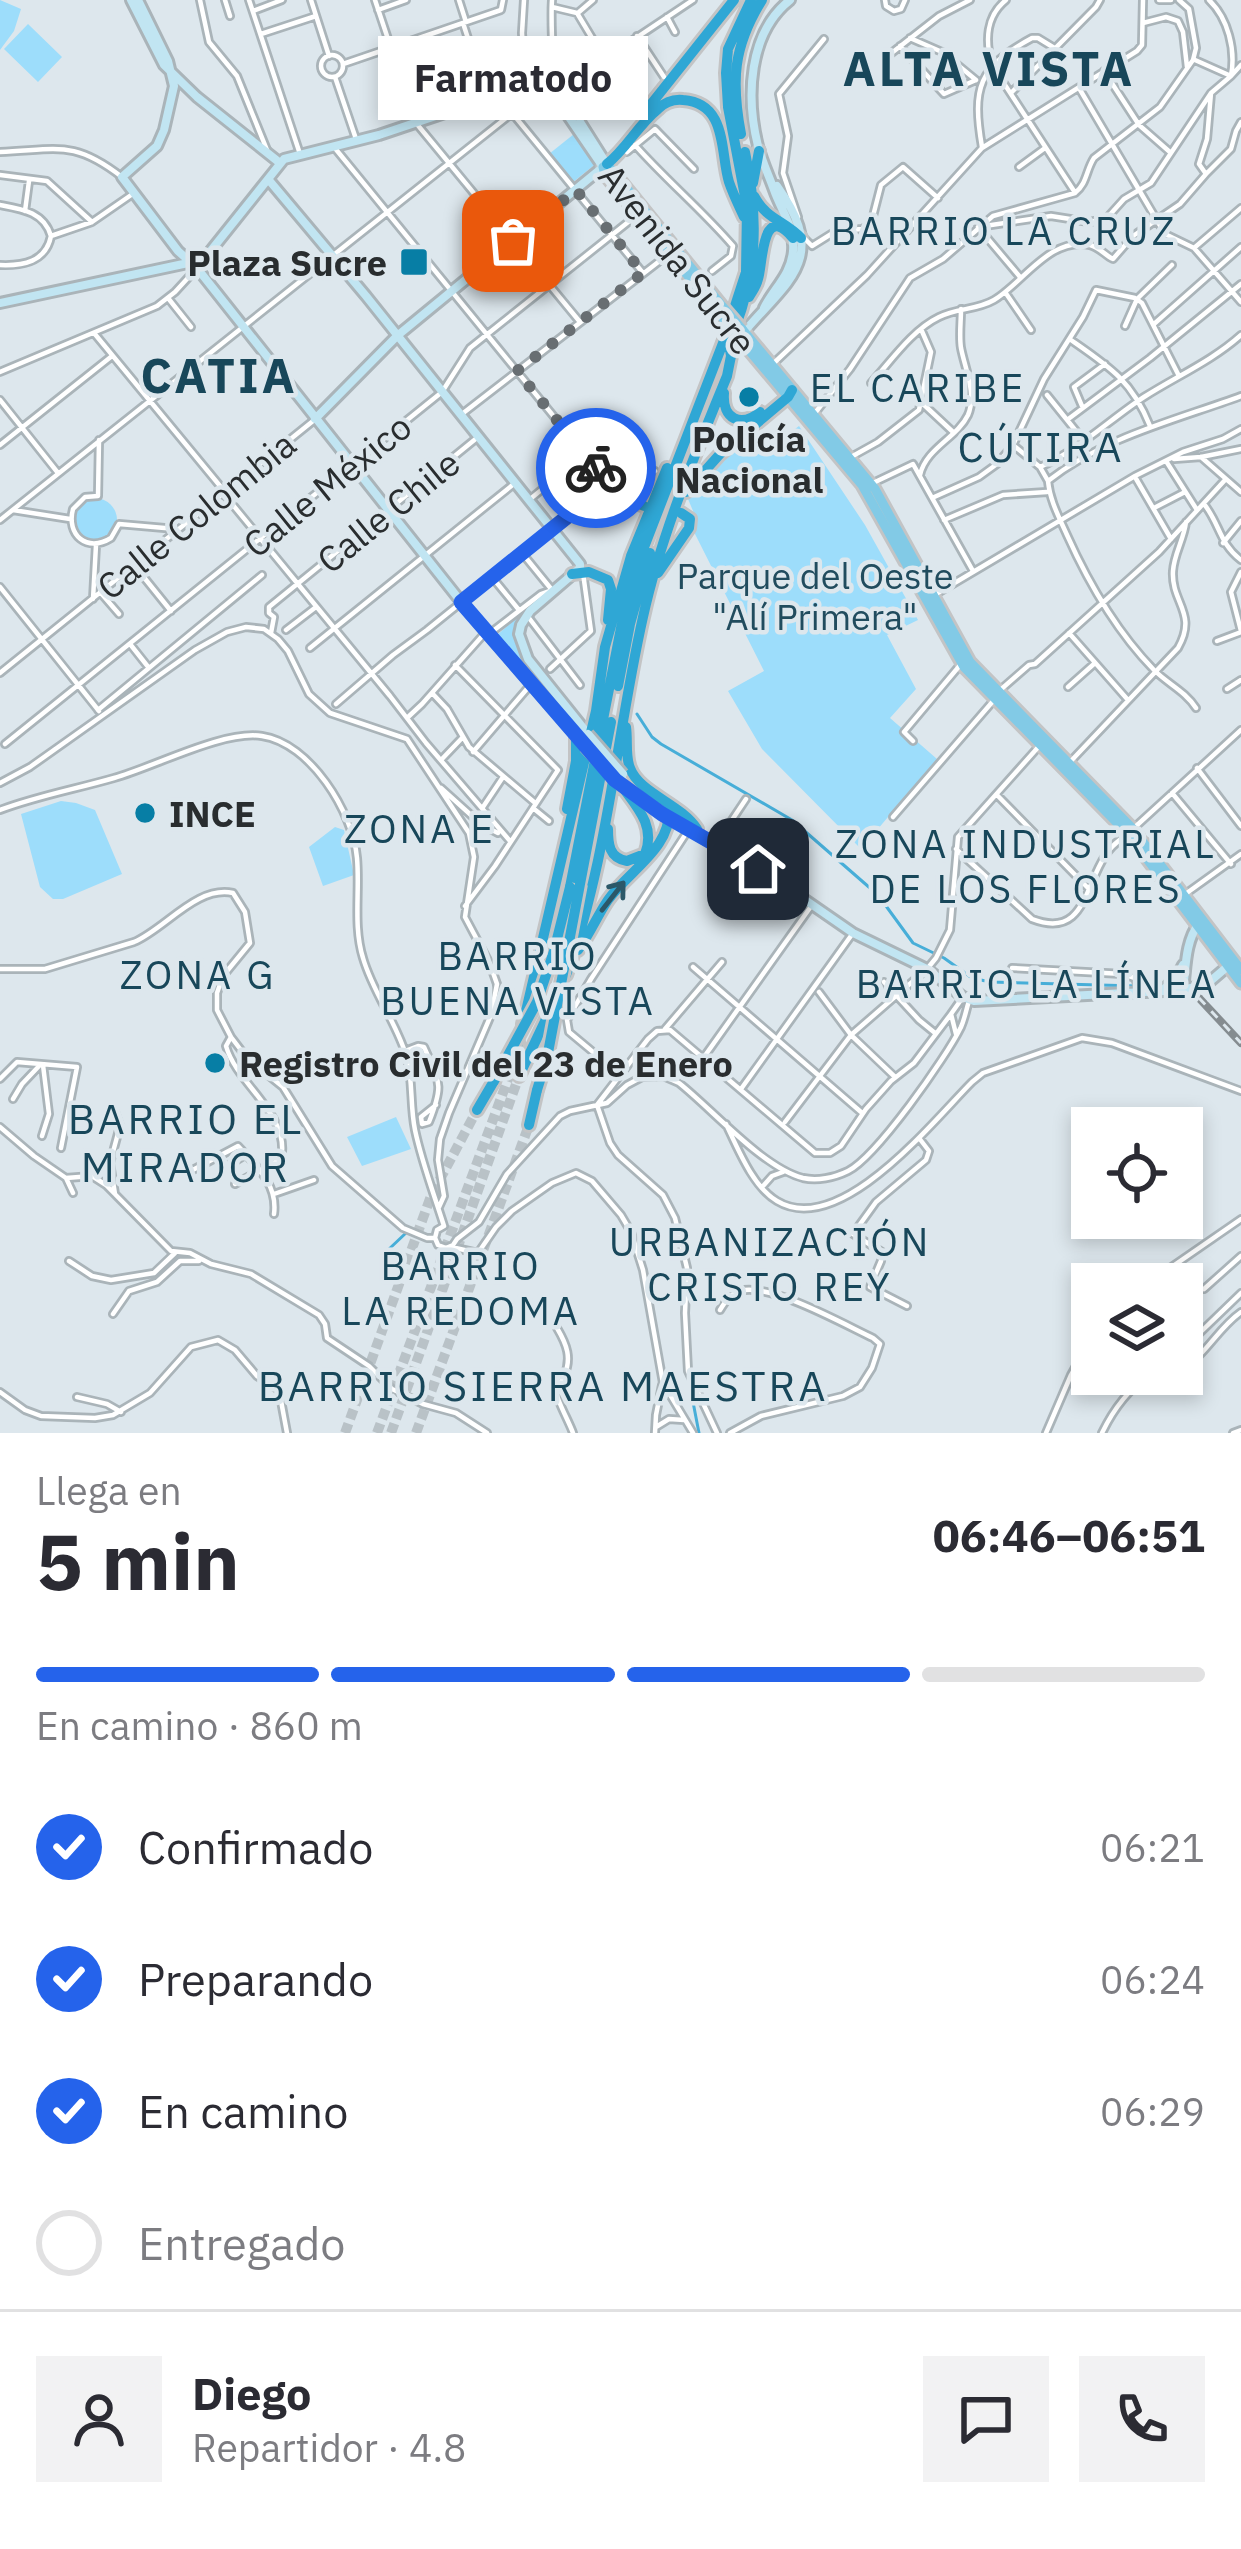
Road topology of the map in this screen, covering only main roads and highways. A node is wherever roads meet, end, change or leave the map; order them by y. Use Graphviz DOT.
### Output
graph roads {
  1 [pos="734,0"];
  2 [pos="751,0"];
  3 [pos="762,0"];
  4 [pos="759,152"];
  5 [pos="605,165"];
  6 [pos="752,190"];
  7 [pos="780,202"];
  8 [pos="765,213"];
  9 [pos="748,225"];
  10 [pos="673,254"];
  11 [pos="744,305"];
  12 [pos="736,338"];
  13 [pos="728,376"];
  14 [pos="788,392"];
  15 [pos="684,440"];
  16 [pos="679,475"];
  17 [pos="868,487"];
  18 [pos="622,494"];
  19 [pos="680,505"];
  20 [pos="644,506"];
  21 [pos="579,571"];
  22 [pos="652,580"];
  23 [pos="605,647"];
  24 [pos="615,664"];
  25 [pos="996,696"];
  26 [pos="597,702"];
  27 [pos="624,712"];
  28 [pos="582,735"];
  29 [pos="1043,743"];
  30 [pos="620,777"];
  31 [pos="609,805"];
  32 [pos="669,813"];
  33 [pos="1130,831"];
  34 [pos="590,832"];
  35 [pos="661,841"];
  36 [pos="559,874"];
  37 [pos="575,885"];
  38 [pos="1201,922"];
  39 [pos="572,957"];
  40 [pos="1241,970"];
  41 [pos="1241,983"];
  42 [pos="477,1110"];
  43 [pos="529,1125"];
  1 -- 5 [label="highway"];
  2 -- 9 [label="highway"];
  3 -- 6 [label="highway"];
  4 -- 6 [label="highway"];
  5 -- 9 [label="highway"];
  5 -- 10 [label="main road, Avenida Sucre"];
  5 -- 10 [label="main road, Avenida Sucre"];
  6 -- 8 [label="highway"];
  6 -- 11 [label="highway"];
  7 -- 8 [label="highway"];
  8 -- 11 [label="highway"];
  9 -- 12 [label="highway"];
  10 -- 12 [label="main road, Avenida Sucre, bridge"];
  10 -- 12 [label="main road, Avenida Sucre, bridge"];
  11 -- 12 [label="highway"];
  12 -- 13 [label="highway"];
  12 -- 14 [label="main road, Avenida Sucre"];
  12 -- 15 [label="highway"];
  12 -- 16 [label="highway"];
  13 -- 14 [label="highway"];
  13 -- 19 [label="highway"];
  14 -- 17 [label="main road, Avenida Sucre"];
  14 -- 17 [label="main road, Avenida Sucre"];
  14 -- 19 [label="highway"];
  15 -- 23 [label="highway"];
  15 -- 24 [label="highway"];
  16 -- 19 [label="highway"];
  16 -- 34 [label="highway"];
  17 -- 25 [label="main road, Avenida Sucre"];
  17 -- 25 [label="main road, Avenida Sucre"];
  18 -- 20 [label="highway"];
  19 -- 22 [label="highway"];
  19 -- 22 [label="highway"];
  21 -- 23 [label="highway"];
  22 -- 27 [label="highway"];
  23 -- 26 [label="highway"];
  24 -- 26 [label="highway"];
  24 -- 37 [label="highway"];
  25 -- 29 [label="main road, Avenida Sucre"];
  26 -- 36 [label="highway"];
  27 -- 30 [label="highway"];
  27 -- 35 [label="highway"];
  28 -- 36 [label="highway"];
  29 -- 33 [label="main road, Avenida Sucre"];
  29 -- 33 [label="main road, Avenida Sucre"];
  30 -- 31 [label="highway"];
  30 -- 31 [label="highway"];
  30 -- 34 [label="highway"];
  31 -- 39 [label="highway"];
  32 -- 35 [label="highway"];
  33 -- 38 [label="main road, Avenida Sucre"];
  33 -- 38 [label="main road, Avenida Sucre"];
  34 -- 37 [label="highway"];
  39 -- 35 [label="highway, one-way"];
  36 -- 39 [label="highway"];
  37 -- 42 [label="highway, bridge"];
  37 -- 43 [label="highway, bridge"];
  38 -- 40 [label="main road, Avenida Sucre"];
  38 -- 41 [label="main road, Avenida Sucre"];
}
